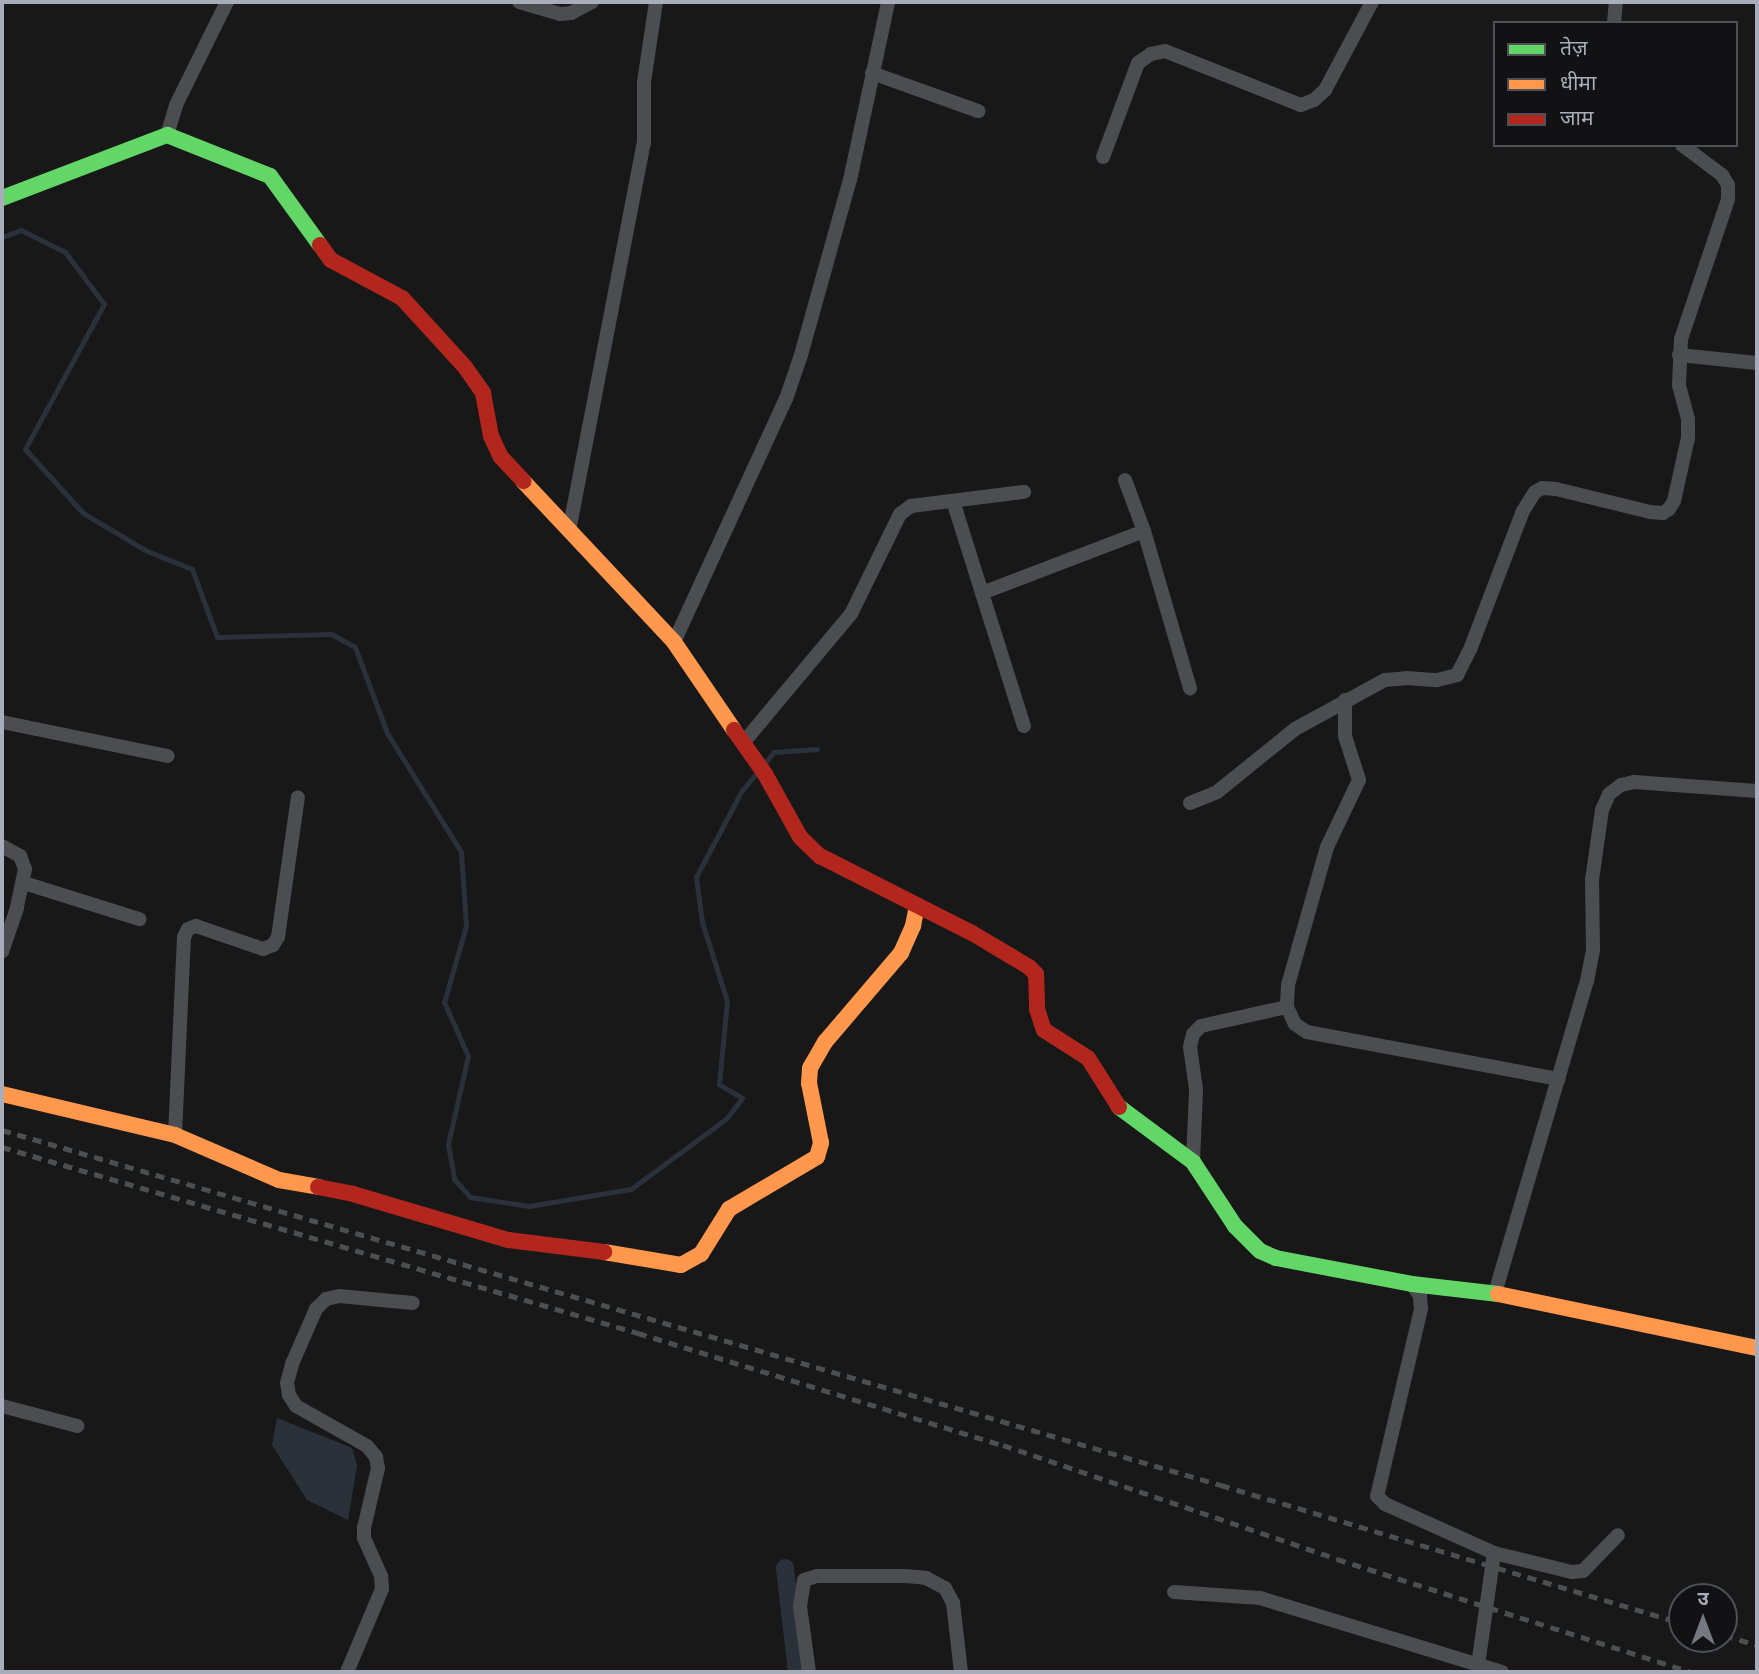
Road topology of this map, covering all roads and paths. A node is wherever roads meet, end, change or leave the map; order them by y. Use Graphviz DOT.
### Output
graph roads {
  1 [pos="227,2"];
  2 [pos="519,2"];
  3 [pos="592,2"];
  4 [pos="656,2"];
  5 [pos="888,2"];
  6 [pos="1372,2"];
  7 [pos="1616,2"];
  8 [pos="1614,21"];
  9 [pos="872,73"];
  10 [pos="978,111"];
  11 [pos="167,135"];
  12 [pos="1685,147"];
  13 [pos="1103,157"];
  14 [pos="2,198"];
  15 [pos="1679,355"];
  16 [pos="1757,363"];
  17 [pos="1125,480"];
  18 [pos="1024,492"];
  19 [pos="953,501"];
  20 [pos="569,531"];
  21 [pos="1144,531"];
  22 [pos="982,593"];
  23 [pos="674,642"];
  24 [pos="1190,688"];
  25 [pos="1345,700"];
  26 [pos="2,722"];
  27 [pos="1024,726"];
  28 [pos="745,746"];
  29 [pos="168,756"];
  30 [pos="1757,792"];
  31 [pos="298,797"];
  32 [pos="1190,803"];
  33 [pos="2,846"];
  34 [pos="24,883"];
  35 [pos="917,905"];
  36 [pos="139,919"];
  37 [pos="2,952"];
  38 [pos="1287,1007"];
  39 [pos="1559,1079"];
  40 [pos="2,1094"];
  41 [pos="175,1135"];
  42 [pos="1193,1162"];
  43 [pos="1412,1284"];
  44 [pos="1495,1293"];
  45 [pos="413,1303"];
  46 [pos="1757,1348"];
  47 [pos="2,1406"];
  48 [pos="77,1426"];
  49 [pos="1618,1535"];
  50 [pos="1494,1553"];
  51 [pos="1174,1592"];
  52 [pos="1478,1665"];
  53 [pos="347,1672"];
  54 [pos="810,1672"];
  55 [pos="961,1672"];
  56 [pos="1502,1672"];
  1 -- 11 [label="street"];
  2 -- 3 [label="street"];
  4 -- 20 [label="street"];
  5 -- 9 [label="street"];
  6 -- 13 [label="street"];
  7 -- 8 [label="street"];
  9 -- 10 [label="street"];
  9 -- 23 [label="street"];
  11 -- 14 [label="street"];
  11 -- 20 [label="street"];
  12 -- 15 [label="street"];
  15 -- 16 [label="street"];
  15 -- 25 [label="street"];
  17 -- 21 [label="street"];
  18 -- 19 [label="street"];
  19 -- 22 [label="street"];
  19 -- 28 [label="street"];
  20 -- 23 [label="street"];
  21 -- 22 [label="street"];
  21 -- 24 [label="street"];
  22 -- 27 [label="street"];
  23 -- 28 [label="street"];
  25 -- 32 [label="street"];
  25 -- 38 [label="street"];
  26 -- 29 [label="street"];
  28 -- 35 [label="street"];
  30 -- 39 [label="street"];
  31 -- 41 [label="street"];
  33 -- 34 [label="street"];
  34 -- 36 [label="street"];
  34 -- 37 [label="street"];
  35 -- 41 [label="street"];
  35 -- 42 [label="street"];
  38 -- 39 [label="street"];
  38 -- 42 [label="street"];
  39 -- 44 [label="street"];
  40 -- 41 [label="street"];
  42 -- 43 [label="street"];
  43 -- 44 [label="street"];
  43 -- 50 [label="street"];
  44 -- 46 [label="street"];
  45 -- 53 [label="street"];
  47 -- 48 [label="street"];
  49 -- 50 [label="street"];
  50 -- 52 [label="street"];
  51 -- 52 [label="street"];
  52 -- 56 [label="street"];
  54 -- 55 [label="street"];
}
